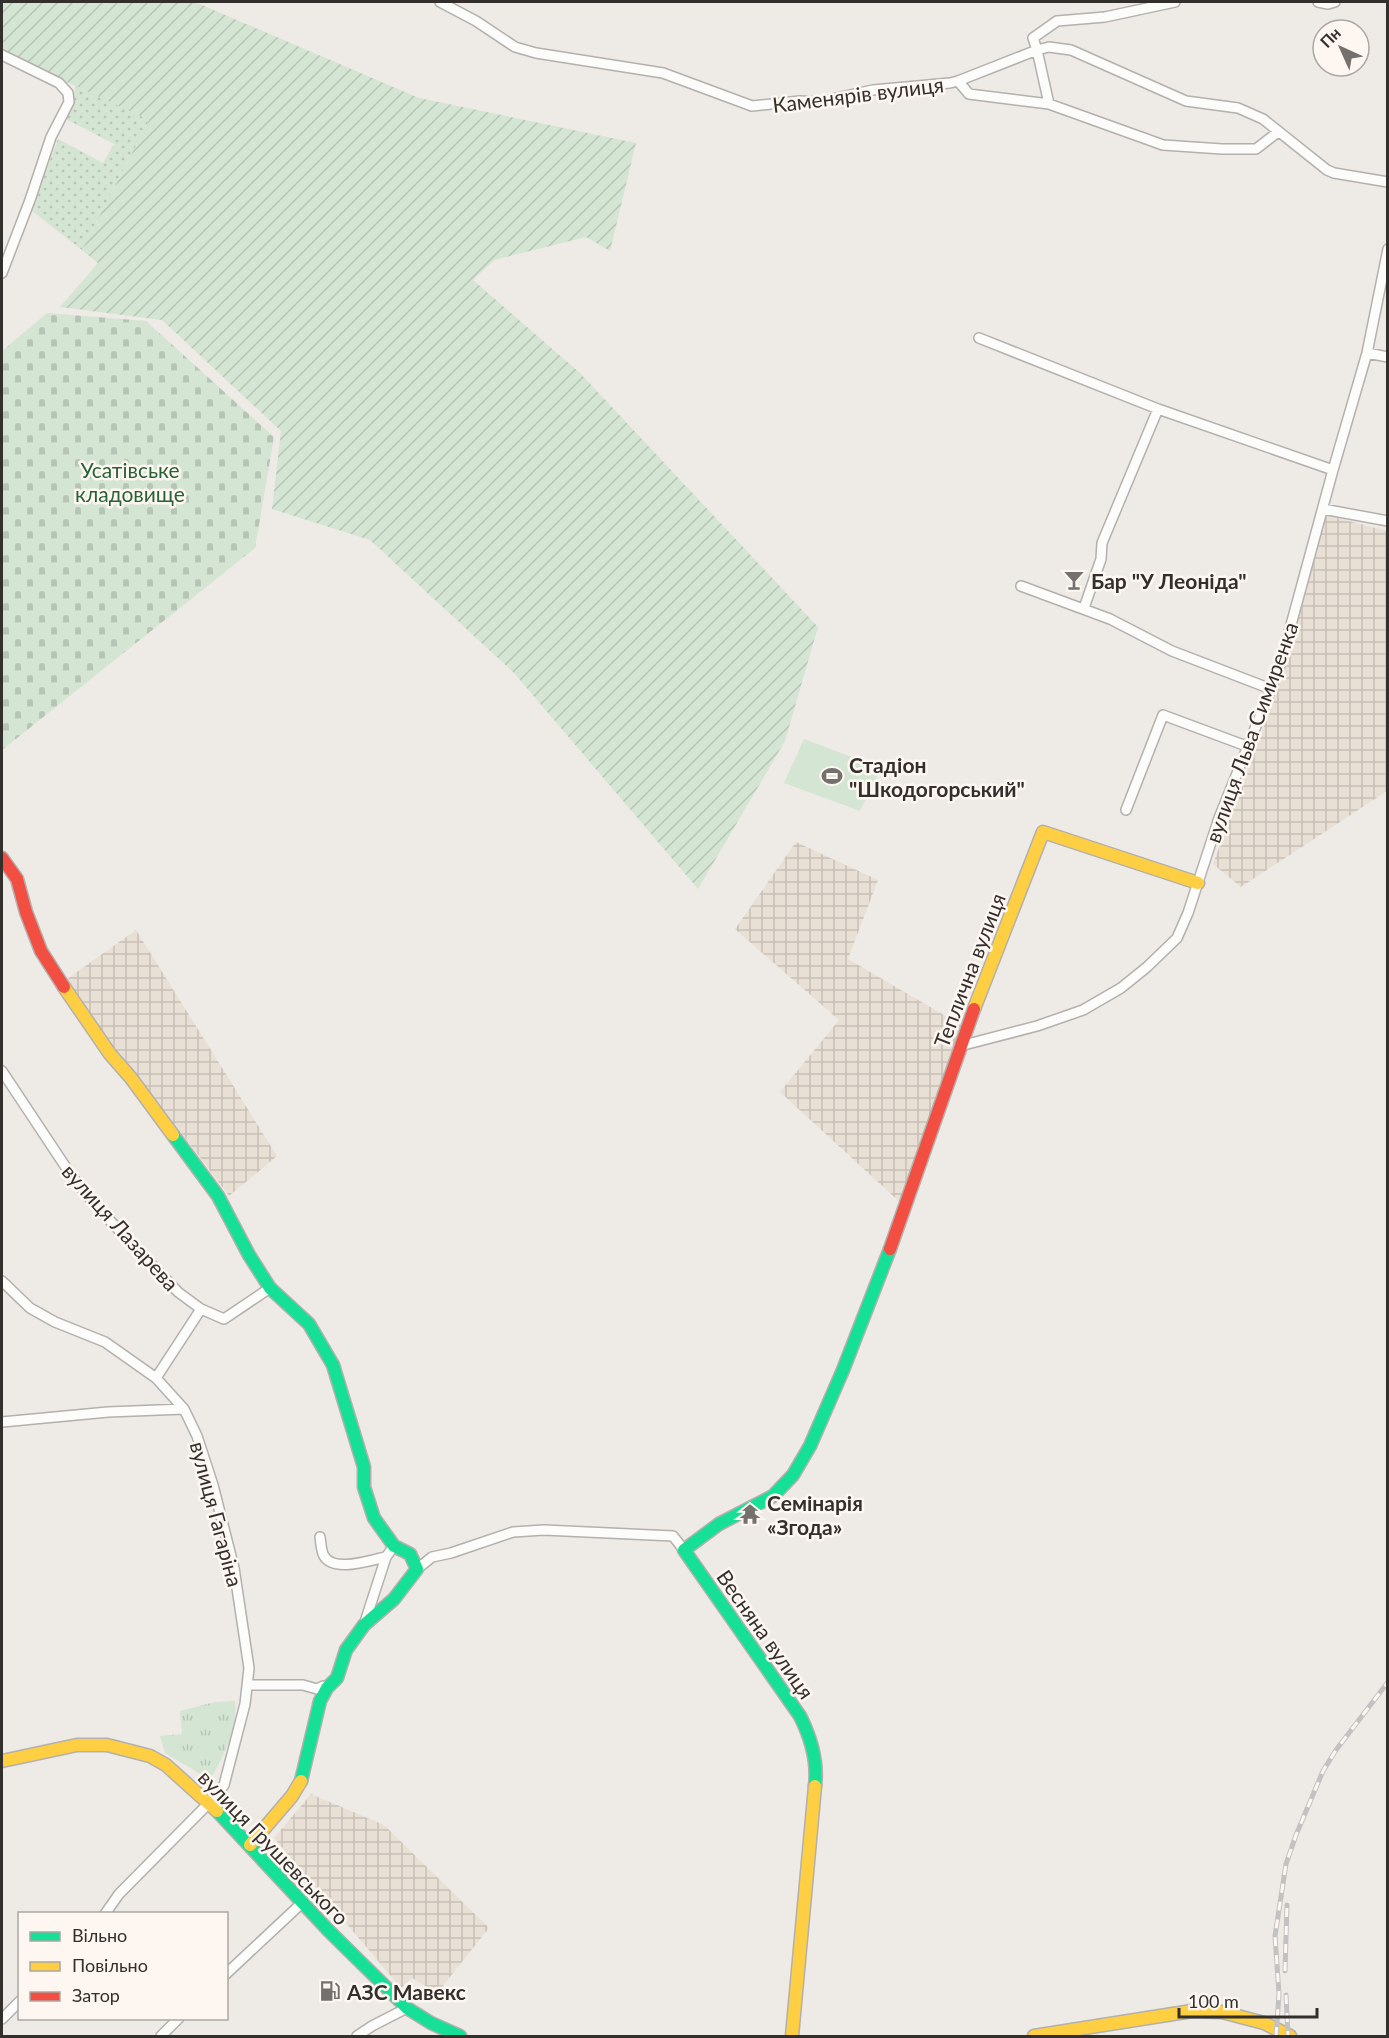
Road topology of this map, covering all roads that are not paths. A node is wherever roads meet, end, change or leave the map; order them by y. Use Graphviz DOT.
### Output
graph roads {
  1 [pos="440,2"];
  2 [pos="1175,2"];
  3 [pos="1318,2"];
  4 [pos="1335,2"];
  5 [pos="1037,50"];
  6 [pos="2,56"];
  7 [pos="958,81"];
  8 [pos="1049,105"];
  9 [pos="1278,132"];
  10 [pos="1388,182"];
  11 [pos="1388,249"];
  12 [pos="2,273"];
  13 [pos="979,338"];
  14 [pos="1367,353"];
  15 [pos="1388,357"];
  16 [pos="1158,409"];
  17 [pos="1333,470"];
  18 [pos="1323,509"];
  19 [pos="1388,521"];
  20 [pos="1021,586"];
  21 [pos="1084,608"];
  22 [pos="1271,689"];
  23 [pos="1249,747"];
  24 [pos="1126,810"];
  25 [pos="2,858"];
  26 [pos="1198,883"];
  27 [pos="960,1046"];
  28 [pos="2,1071"];
  29 [pos="2,1281"];
  30 [pos="270,1288"];
  31 [pos="201,1310"];
  32 [pos="156,1378"];
  33 [pos="184,1409"];
  34 [pos="2,1422"];
  35 [pos="320,1537"];
  36 [pos="394,1546"];
  37 [pos="684,1550"];
  38 [pos="410,1554"];
  39 [pos="386,1557"];
  40 [pos="432,1557"];
  41 [pos="417,1569"];
  42 [pos="364,1625"];
  43 [pos="247,1685"];
  44 [pos="327,1688"];
  45 [pos="2,1761"];
  46 [pos="209,1803"];
  47 [pos="250,1845"];
  48 [pos="303,1902"];
  49 [pos="106,1912"];
  50 [pos="228,1972"];
  51 [pos="18,2003"];
  52 [pos="406,2008"];
  53 [pos="2,2019"];
  54 [pos="178,2020"];
  55 [pos="160,2037"];
  56 [pos="357,2037"];
  57 [pos="460,2037"];
  58 [pos="792,2037"];
  59 [pos="1034,2037"];
  60 [pos="1290,2037"];
  1 -- 7 [label="street, Каменярів вулиця"];
  2 -- 5 [label="street"];
  3 -- 4 [label="street"];
  5 -- 7 [label="street"];
  5 -- 8 [label="street"];
  5 -- 9 [label="street"];
  6 -- 12 [label="street"];
  7 -- 8 [label="street, Каменярів вулиця"];
  8 -- 9 [label="street, Каменярів вулиця"];
  9 -- 10 [label="street"];
  11 -- 14 [label="street, вулиця Льва Симиренка"];
  13 -- 16 [label="street"];
  14 -- 15 [label="street"];
  14 -- 17 [label="street, вулиця Льва Симиренка"];
  16 -- 17 [label="street"];
  16 -- 21 [label="street"];
  17 -- 18 [label="street, вулиця Льва Симиренка"];
  18 -- 19 [label="street"];
  18 -- 22 [label="street, вулиця Льва Симиренка"];
  20 -- 21 [label="street"];
  21 -- 22 [label="street"];
  22 -- 23 [label="street, вулиця Льва Симиренка"];
  23 -- 24 [label="street"];
  23 -- 26 [label="street, вулиця Льва Симиренка"];
  25 -- 30 [label="street"];
  26 -- 27 [label="street, вулиця Льва Симиренка"];
  26 -- 27 [label="street, Теплична вулиця"];
  27 -- 37 [label="street, Теплична вулиця"];
  28 -- 31 [label="street, вулиця Лазарева"];
  29 -- 32 [label="street, вулиця Гагаріна"];
  30 -- 31 [label="street, вулиця Лазарева"];
  30 -- 36 [label="street"];
  31 -- 32 [label="street"];
  32 -- 33 [label="street, вулиця Гагаріна"];
  33 -- 34 [label="street"];
  33 -- 43 [label="street, вулиця Гагаріна"];
  35 -- 39 [label="street"];
  36 -- 38 [label="street"];
  36 -- 39 [label="street"];
  37 -- 40 [label="street"];
  37 -- 58 [label="street, Весняна вулиця"];
  38 -- 40 [label="street"];
  38 -- 41 [label="street"];
  39 -- 42 [label="street"];
  40 -- 41 [label="street"];
  41 -- 42 [label="street"];
  42 -- 44 [label="street"];
  43 -- 44 [label="street"];
  43 -- 46 [label="street, вулиця Гагаріна"];
  44 -- 47 [label="street"];
  45 -- 46 [label="street, вулиця Грушевського"];
  46 -- 47 [label="street, вулиця Грушевського"];
  46 -- 49 [label="street, вулиця Гагаріна"];
  47 -- 48 [label="street, вулиця Грушевського"];
  48 -- 50 [label="street"];
  48 -- 52 [label="street, вулиця Грушевського"];
  51 -- 53 [label="street"];
  52 -- 56 [label="street"];
  52 -- 57 [label="street, вулиця Грушевського"];
  54 -- 55 [label="street"];
  59 -- 60 [label="street"];
}
